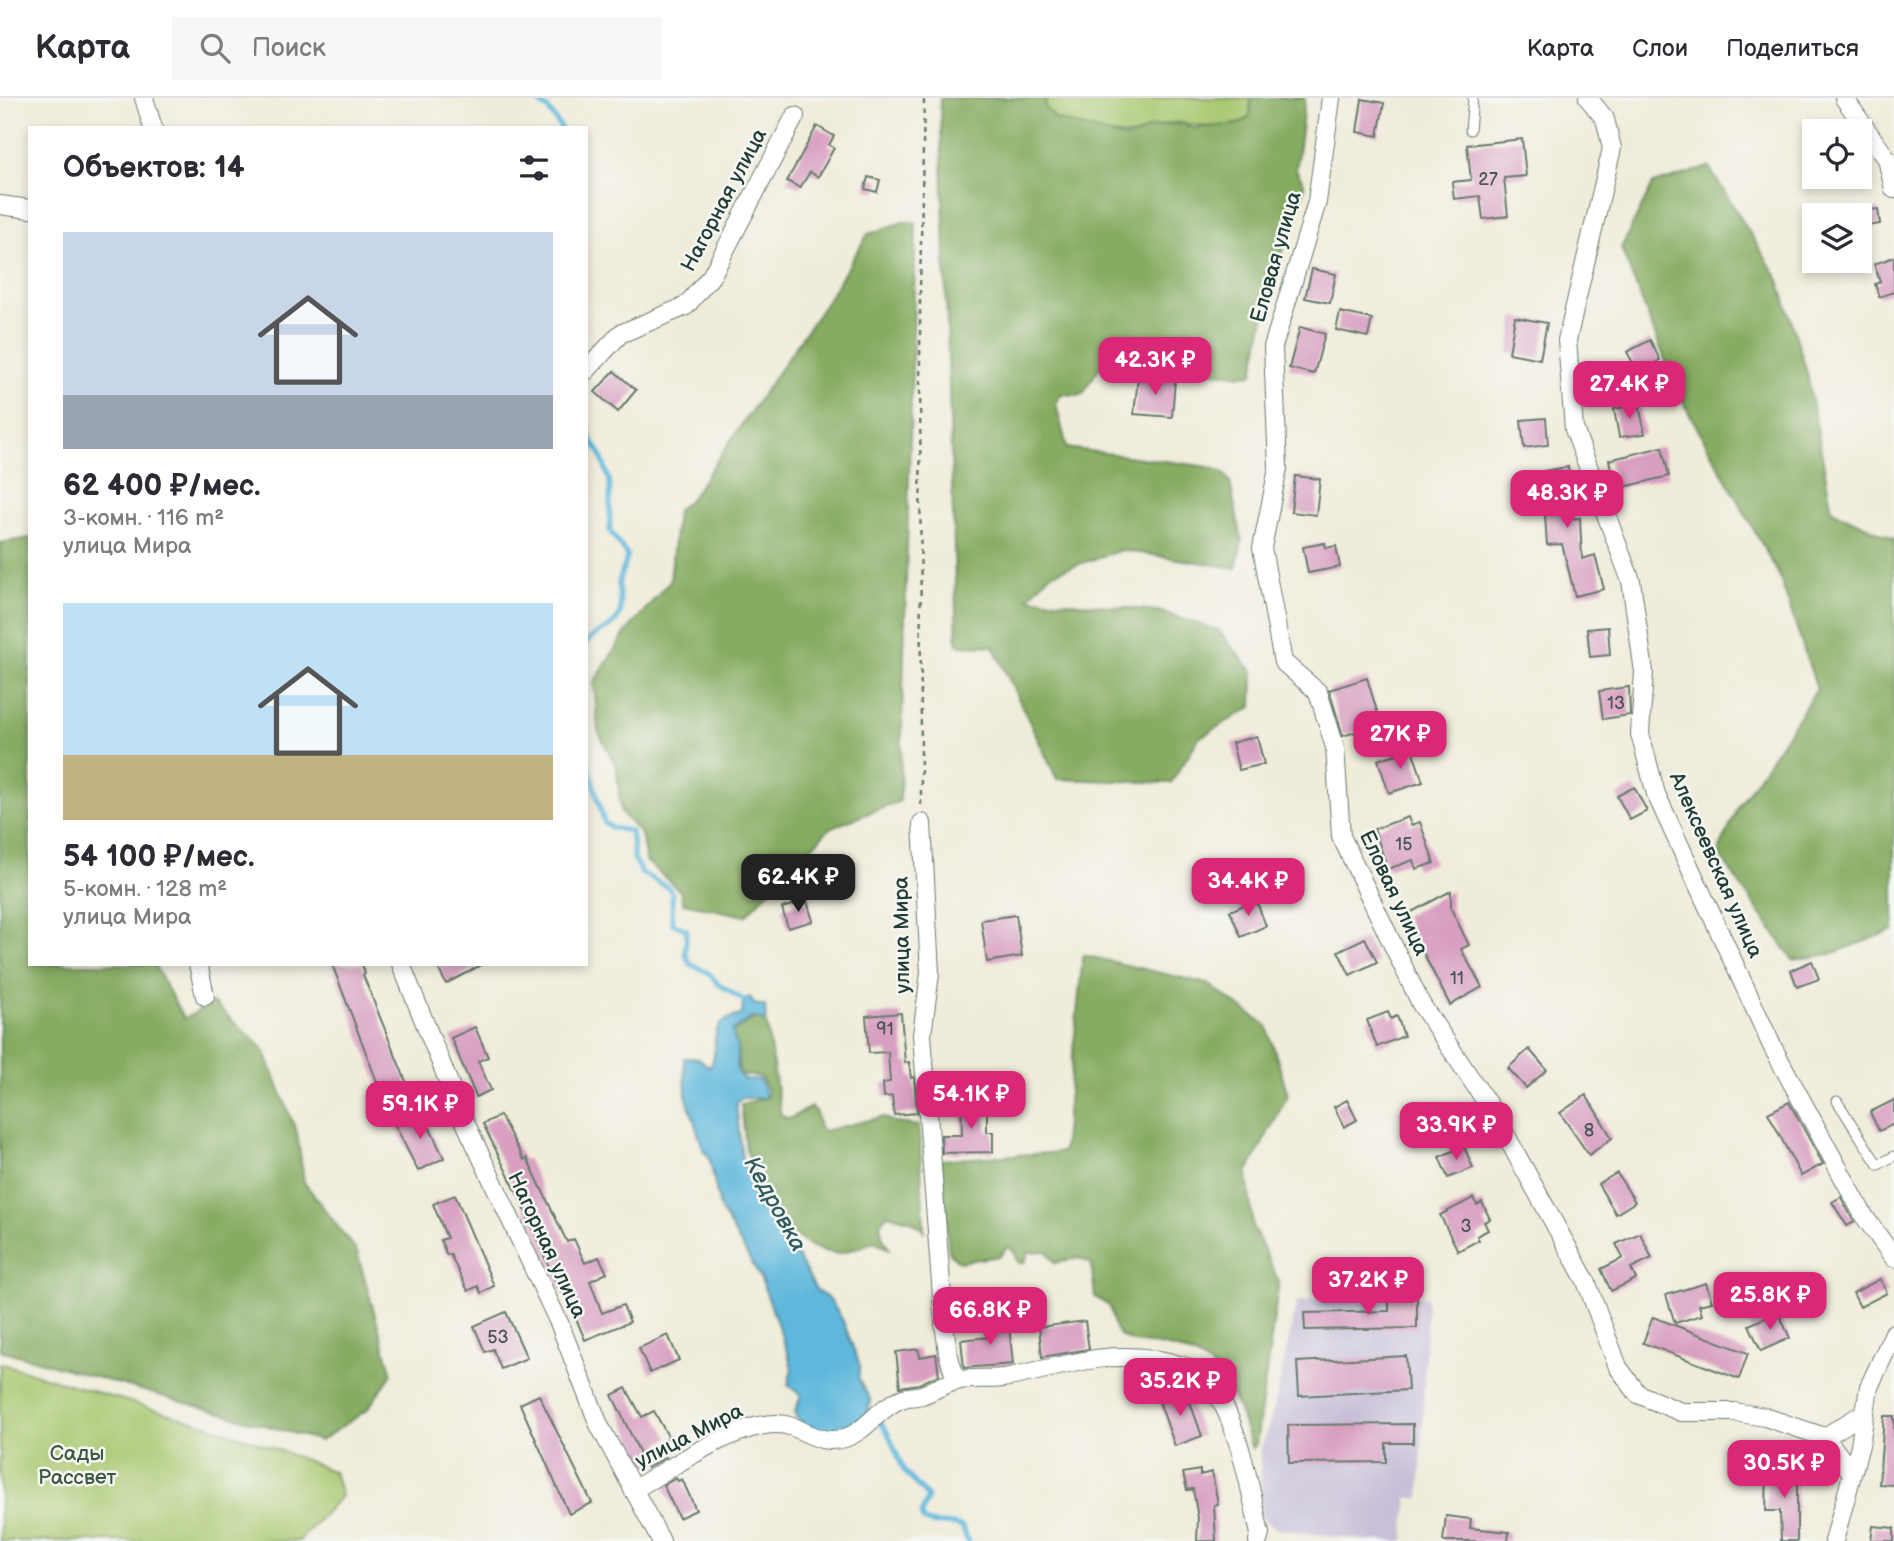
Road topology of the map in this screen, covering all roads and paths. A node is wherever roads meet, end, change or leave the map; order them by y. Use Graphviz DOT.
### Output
graph roads {
  1 [pos="144,98"];
  2 [pos="924,98"];
  3 [pos="1331,98"];
  4 [pos="1473,98"];
  5 [pos="1588,98"];
  6 [pos="1844,98"];
  7 [pos="795,116"];
  8 [pos="152,126"];
  9 [pos="1470,130"];
  10 [pos="1894,189"];
  11 [pos="0,205"];
  12 [pos="28,209"];
  13 [pos="588,369"];
  14 [pos="922,823"];
  15 [pos="198,966"];
  16 [pos="402,966"];
  17 [pos="205,996"];
  18 [pos="1837,1101"];
  19 [pos="1894,1156"];
  20 [pos="1894,1258"];
  21 [pos="1894,1333"];
  22 [pos="956,1381"];
  23 [pos="1864,1413"];
  24 [pos="1825,1437"];
  25 [pos="1852,1473"];
  26 [pos="633,1490"];
  27 [pos="660,1541"];
  28 [pos="1258,1541"];
  29 [pos="1835,1541"];
  1 -- 8 [label="street"];
  2 -- 14 [label="path"];
  3 -- 24 [label="street, Еловая улица"];
  4 -- 9 [label="lane"];
  5 -- 20 [label="street, Алексеевская улица"];
  6 -- 10 [label="street"];
  7 -- 13 [label="street, Нагорная улица"];
  11 -- 12 [label="street"];
  14 -- 22 [label="street, улица Мира"];
  15 -- 17 [label="street"];
  16 -- 26 [label="street, Нагорная улица"];
  18 -- 19 [label="lane"];
  21 -- 23 [label="street"];
  22 -- 26 [label="street, улица Мира"];
  22 -- 28 [label="street, улица Мира"];
  23 -- 24 [label="street"];
  23 -- 25 [label="street"];
  24 -- 25 [label="street"];
  25 -- 29 [label="street"];
  26 -- 27 [label="street, Нагорная улица"];
}
